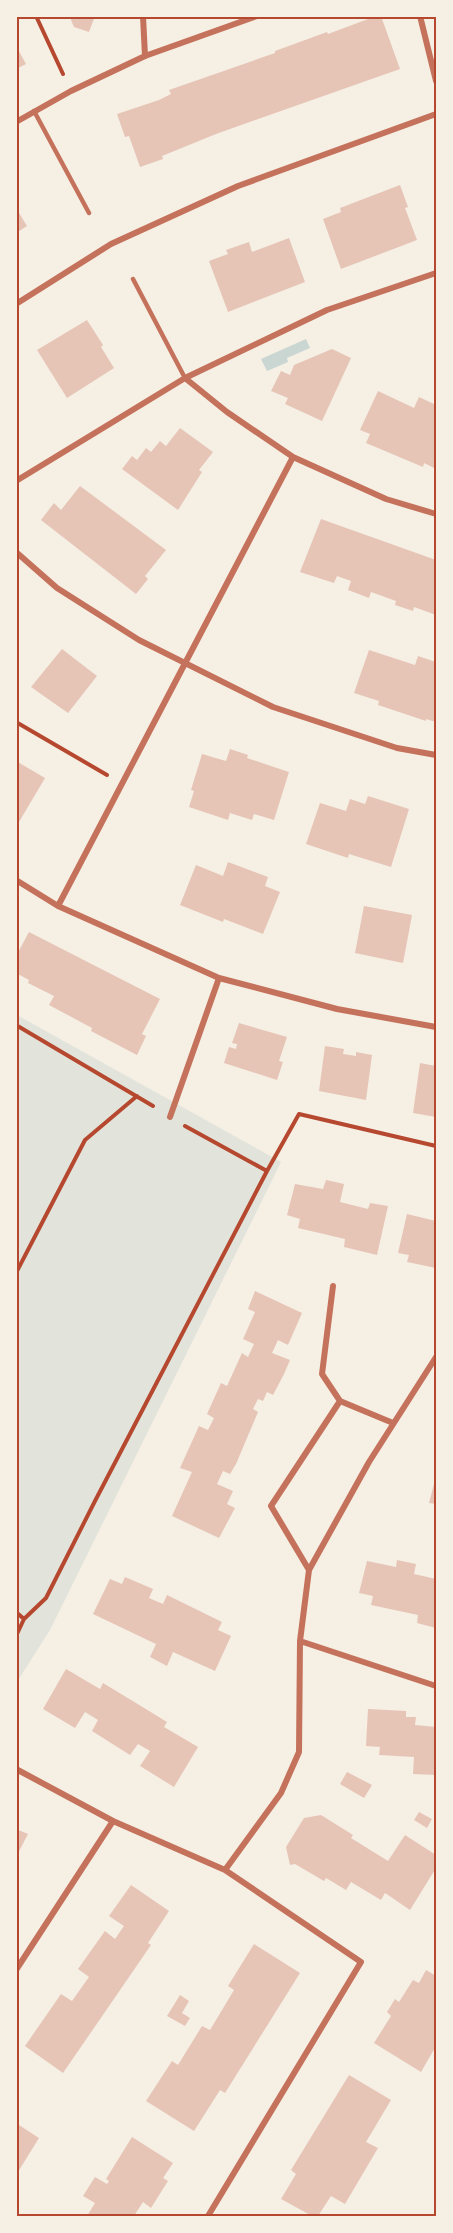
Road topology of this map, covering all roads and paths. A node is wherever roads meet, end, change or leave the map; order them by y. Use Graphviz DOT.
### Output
graph roads {
  1 [pos="36,16"];
  2 [pos="143,16"];
  3 [pos="257,16"];
  4 [pos="420,16"];
  5 [pos="145,57"];
  6 [pos="436,81"];
  7 [pos="71,91"];
  8 [pos="34,111"];
  9 [pos="436,114"];
  10 [pos="16,122"];
  11 [pos="89,213"];
  12 [pos="436,273"];
  13 [pos="133,279"];
  14 [pos="16,304"];
  15 [pos="185,378"];
  16 [pos="293,457"];
  17 [pos="16,481"];
  18 [pos="436,514"];
  19 [pos="16,552"];
  20 [pos="186,664"];
  21 [pos="16,722"];
  22 [pos="436,755"];
  23 [pos="121,783"];
  24 [pos="16,880"];
  25 [pos="58,906"];
  26 [pos="219,978"];
  27 [pos="16,1025"];
  28 [pos="436,1027"];
  29 [pos="137,1096"];
  30 [pos="170,1117"];
  31 [pos="436,1146"];
  32 [pos="267,1171"];
  33 [pos="16,1273"];
  34 [pos="333,1286"];
  35 [pos="436,1357"];
  36 [pos="340,1401"];
  37 [pos="393,1423"];
  38 [pos="309,1570"];
  39 [pos="16,1612"];
  40 [pos="24,1619"];
  41 [pos="16,1636"];
  42 [pos="300,1641"];
  43 [pos="436,1686"];
  44 [pos="16,1769"];
  45 [pos="113,1821"];
  46 [pos="225,1870"];
  47 [pos="16,1970"];
  48 [pos="208,2217"];
  1 -- 7 [label="path"];
  2 -- 5 [label="street"];
  3 -- 5 [label="street"];
  4 -- 6 [label="street"];
  5 -- 7 [label="street"];
  7 -- 8 [label="street"];
  8 -- 10 [label="street"];
  8 -- 11 [label="lane"];
  9 -- 14 [label="street"];
  12 -- 15 [label="street"];
  13 -- 15 [label="lane"];
  15 -- 16 [label="street"];
  15 -- 17 [label="street"];
  16 -- 18 [label="street"];
  16 -- 20 [label="street"];
  19 -- 20 [label="street"];
  20 -- 22 [label="street"];
  20 -- 23 [label="street"];
  21 -- 23 [label="path"];
  23 -- 25 [label="street"];
  24 -- 25 [label="street"];
  25 -- 26 [label="street"];
  26 -- 28 [label="street"];
  26 -- 30 [label="street"];
  27 -- 29 [label="path"];
  29 -- 30 [label="path"];
  29 -- 33 [label="path"];
  30 -- 32 [label="path"];
  31 -- 32 [label="path"];
  32 -- 40 [label="path"];
  34 -- 36 [label="street"];
  35 -- 37 [label="street"];
  36 -- 37 [label="street"];
  36 -- 38 [label="street"];
  37 -- 38 [label="street"];
  38 -- 42 [label="street"];
  39 -- 40 [label="path"];
  40 -- 41 [label="path"];
  42 -- 43 [label="street"];
  42 -- 46 [label="street"];
  44 -- 45 [label="street"];
  45 -- 46 [label="street"];
  45 -- 47 [label="street"];
  46 -- 48 [label="street"];
}
